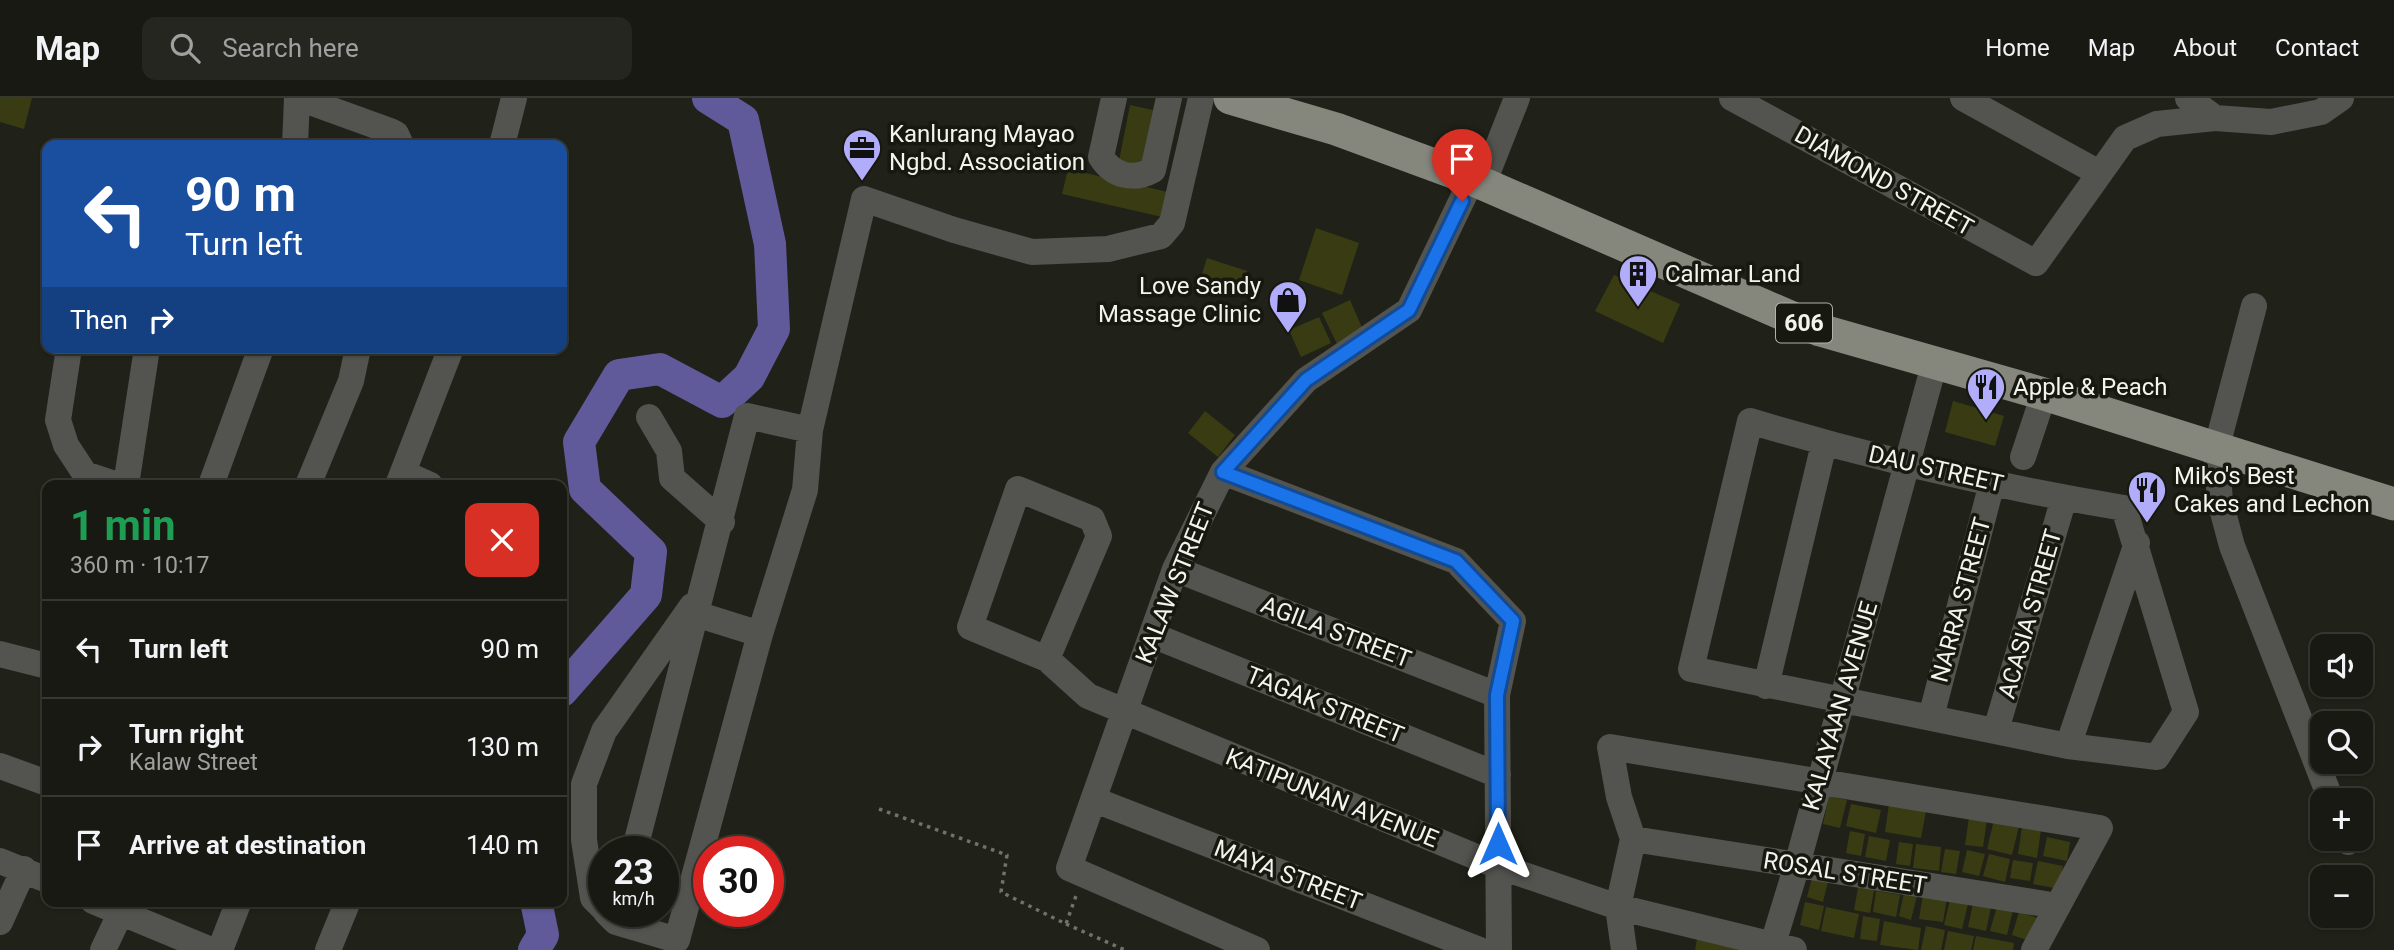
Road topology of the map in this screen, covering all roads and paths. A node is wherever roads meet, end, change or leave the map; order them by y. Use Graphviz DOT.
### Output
graph roads {
  1 [pos="298,98"];
  2 [pos="514,98"];
  3 [pos="1114,98"];
  4 [pos="1169,98"];
  5 [pos="1201,98"];
  6 [pos="1230,98"];
  7 [pos="1517,98"];
  8 [pos="1732,98"];
  9 [pos="1963,98"];
  10 [pos="2188,98"];
  11 [pos="2341,98"];
  12 [pos="2215,118"];
  13 [pos="295,140"];
  14 [pos="399,140"];
  15 [pos="503,140"];
  16 [pos="2099,173"];
  17 [pos="1478,182"];
  18 [pos="2254,306"];
  19 [pos="68,354"];
  20 [pos="146,354"];
  21 [pos="259,354"];
  22 [pos="357,354"];
  23 [pos="449,354"];
  24 [pos="1934,365"];
  25 [pos="2045,394"];
  26 [pos="649,417"];
  27 [pos="810,430"];
  28 [pos="1824,444"];
  29 [pos="2216,450"];
  30 [pos="2023,457"];
  31 [pos="1909,462"];
  32 [pos="1223,472"];
  33 [pos="400,479"];
  34 [pos="103,480"];
  35 [pos="127,480"];
  36 [pos="213,480"];
  37 [pos="310,480"];
  38 [pos="1992,482"];
  39 [pos="2064,498"];
  40 [pos="2394,505"];
  41 [pos="722,522"];
  42 [pos="2137,543"];
  43 [pos="1175,569"];
  44 [pos="700,602"];
  45 [pos="760,634"];
  46 [pos="1152,635"];
  47 [pos="0,654"];
  48 [pos="1047,659"];
  49 [pos="42,665"];
  50 [pos="1766,686"];
  51 [pos="1497,695"];
  52 [pos="1840,702"];
  53 [pos="1123,712"];
  54 [pos="1931,717"];
  55 [pos="1996,730"];
  56 [pos="2068,746"];
  57 [pos="0,766"];
  58 [pos="1498,775"];
  59 [pos="1818,780"];
  60 [pos="42,781"];
  61 [pos="2326,788"];
  62 [pos="1095,800"];
  63 [pos="879,809"];
  64 [pos="638,836"];
  65 [pos="1633,839"];
  66 [pos="1797,865"];
  67 [pos="588,866"];
  68 [pos="1498,866"];
  69 [pos="24,870"];
  70 [pos="1076,871"];
  71 [pos="2058,906"];
  72 [pos="105,907"];
  73 [pos="237,907"];
  74 [pos="346,907"];
  75 [pos="1618,907"];
  76 [pos="120,914"];
  77 [pos="0,922"];
  78 [pos="1066,924"];
  79 [pos="644,927"];
  80 [pos="1779,949"];
  81 [pos="103,950"];
  82 [pos="211,950"];
  83 [pos="220,950"];
  84 [pos="328,950"];
  85 [pos="1125,950"];
  86 [pos="1257,950"];
  87 [pos="1480,950"];
  88 [pos="1499,950"];
  89 [pos="1624,950"];
  90 [pos="2034,950"];
  1 -- 13 [label="street"];
  1 -- 14 [label="street"];
  2 -- 15 [label="street"];
  3 -- 4 [label="street"];
  5 -- 27 [label="street"];
  6 -- 17 [label="main road, 606"];
  7 -- 17 [label="street, KALAW STREET"];
  8 -- 16 [label="street, DIAMOND STREET"];
  9 -- 16 [label="street"];
  10 -- 12 [label="street"];
  11 -- 12 [label="street"];
  12 -- 16 [label="street"];
  17 -- 24 [label="main road, 606"];
  17 -- 32 [label="street, KALAW STREET"];
  18 -- 29 [label="street"];
  19 -- 34 [label="street"];
  20 -- 35 [label="street"];
  21 -- 36 [label="street"];
  22 -- 37 [label="street"];
  23 -- 33 [label="street"];
  24 -- 25 [label="main road, 606"];
  24 -- 31 [label="street, KALAYAAN AVENUE"];
  25 -- 29 [label="main road, 606"];
  25 -- 30 [label="street"];
  26 -- 41 [label="street"];
  27 -- 41 [label="street"];
  27 -- 45 [label="street"];
  28 -- 31 [label="street, DAU STREET"];
  28 -- 50 [label="street"];
  28 -- 50 [label="street, DAU STREET"];
  29 -- 40 [label="main road, 606"];
  29 -- 61 [label="street"];
  31 -- 38 [label="street, DAU STREET"];
  31 -- 52 [label="street, KALAYAAN AVENUE"];
  32 -- 43 [label="street, KALAW STREET"];
  32 -- 51 [label="street"];
  38 -- 39 [label="street, DAU STREET"];
  38 -- 54 [label="street, NARRA STREET"];
  39 -- 42 [label="street, DAU STREET"];
  39 -- 55 [label="street, ACASIA STREET"];
  41 -- 44 [label="street"];
  42 -- 56 [label="street"];
  42 -- 56 [label="street"];
  43 -- 46 [label="street, KALAW STREET"];
  43 -- 51 [label="street, AGILA STREET"];
  44 -- 45 [label="street"];
  44 -- 64 [label="street"];
  44 -- 67 [label="street"];
  45 -- 79 [label="street"];
  46 -- 53 [label="street, KALAW STREET"];
  46 -- 58 [label="street, TAGAK STREET"];
  47 -- 49 [label="street"];
  48 -- 48 [label="street, KATIPUNAN AVENUE"];
  48 -- 53 [label="street, KATIPUNAN AVENUE"];
  50 -- 52 [label="street"];
  51 -- 58 [label="street"];
  52 -- 54 [label="street"];
  52 -- 59 [label="street, KALAYAAN AVENUE"];
  53 -- 62 [label="street, KALAW STREET"];
  53 -- 68 [label="street, KATIPUNAN AVENUE"];
  54 -- 55 [label="street"];
  55 -- 56 [label="street"];
  57 -- 60 [label="street"];
  58 -- 68 [label="street"];
  59 -- 65 [label="street"];
  59 -- 66 [label="street, KALAYAAN AVENUE"];
  59 -- 71 [label="street"];
  62 -- 70 [label="street, KALAW STREET"];
  62 -- 87 [label="street, MAYA STREET"];
  63 -- 78 [label="path"];
  65 -- 66 [label="street, ROSAL STREET"];
  65 -- 75 [label="street"];
  66 -- 71 [label="street, ROSAL STREET"];
  66 -- 80 [label="street, KALAYAAN AVENUE"];
  68 -- 75 [label="street, KATIPUNAN AVENUE"];
  68 -- 88 [label="street"];
  69 -- 77 [label="street"];
  70 -- 78 [label="path"];
  70 -- 86 [label="street"];
  71 -- 90 [label="street"];
  72 -- 76 [label="street"];
  73 -- 83 [label="street"];
  74 -- 84 [label="street"];
  75 -- 80 [label="street, KATIPUNAN AVENUE"];
  75 -- 89 [label="street"];
  76 -- 81 [label="street"];
  76 -- 82 [label="street"];
  78 -- 85 [label="path"];
}
